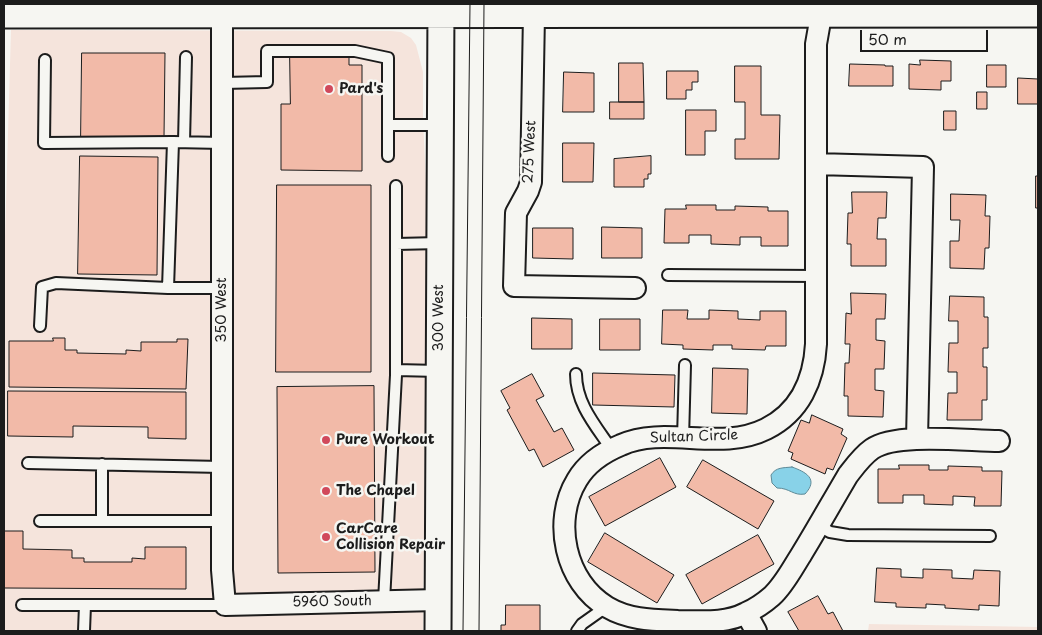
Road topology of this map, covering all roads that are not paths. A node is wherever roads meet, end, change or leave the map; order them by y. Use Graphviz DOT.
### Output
graph roads {
  1 [pos="441,9"];
  2 [pos="567,9"];
  3 [pos="822,9"];
  4 [pos="1023,11"];
  5 [pos="534,14"];
  6 [pos="4,15"];
  7 [pos="222,15"];
  8 [pos="186,57"];
  9 [pos="45,60"];
  10 [pos="223,83"];
  11 [pos="388,125"];
  12 [pos="440,125"];
  13 [pos="178,142"];
  14 [pos="223,143"];
  15 [pos="388,156"];
  16 [pos="816,164"];
  17 [pos="396,186"];
  18 [pos="440,242"];
  19 [pos="396,244"];
  20 [pos="668,275"];
  21 [pos="816,276"];
  22 [pos="168,288"];
  23 [pos="222,288"];
  24 [pos="635,288"];
  25 [pos="40,326"];
  26 [pos="685,365"];
  27 [pos="396,370"];
  28 [pos="439,371"];
  29 [pos="576,374"];
  30 [pos="683,439"];
  31 [pos="916,439"];
  32 [pos="999,442"];
  33 [pos="612,450"];
  34 [pos="28,463"];
  35 [pos="102,464"];
  36 [pos="222,467"];
  37 [pos="40,521"];
  38 [pos="102,521"];
  39 [pos="222,521"];
  40 [pos="818,526"];
  41 [pos="990,536"];
  42 [pos="438,600"];
  43 [pos="384,601"];
  44 [pos="22,605"];
  45 [pos="85,605"];
  46 [pos="225,605"];
  47 [pos="606,606"];
  48 [pos="746,613"];
  49 [pos="669,626"];
  50 [pos="84,631"];
  51 [pos="438,631"];
  52 [pos="577,631"];
  53 [pos="756,631"];
  1 -- 5 [label="street"];
  1 -- 7 [label="street"];
  1 -- 12 [label="street, 300 West"];
  2 -- 3 [label="street"];
  2 -- 5 [label="street"];
  3 -- 4 [label="street"];
  3 -- 16 [label="street, Sultan Circle"];
  5 -- 24 [label="street, 275 West"];
  6 -- 7 [label="street"];
  7 -- 10 [label="street, 350 West"];
  8 -- 13 [label="lane"];
  9 -- 13 [label="lane"];
  10 -- 11 [label="lane"];
  10 -- 14 [label="street, 350 West"];
  11 -- 12 [label="lane"];
  11 -- 15 [label="lane"];
  12 -- 18 [label="street, 300 West"];
  13 -- 14 [label="lane"];
  13 -- 22 [label="lane"];
  14 -- 23 [label="street, 350 West"];
  16 -- 21 [label="street, Sultan Circle"];
  16 -- 31 [label="street"];
  17 -- 19 [label="lane"];
  18 -- 19 [label="lane"];
  18 -- 28 [label="street, 300 West"];
  19 -- 27 [label="lane"];
  20 -- 21 [label="lane"];
  21 -- 30 [label="street, Sultan Circle"];
  22 -- 23 [label="lane"];
  22 -- 25 [label="lane"];
  23 -- 36 [label="street, 350 West"];
  26 -- 30 [label="lane"];
  27 -- 28 [label="lane"];
  27 -- 43 [label="lane"];
  28 -- 42 [label="street, 300 West"];
  29 -- 33 [label="lane"];
  30 -- 33 [label="street, Sultan Circle"];
  31 -- 32 [label="street, Sultan Circle"];
  31 -- 40 [label="street, Sultan Circle"];
  33 -- 47 [label="street, Sultan Circle"];
  34 -- 35 [label="lane"];
  35 -- 36 [label="lane"];
  35 -- 38 [label="lane"];
  36 -- 39 [label="street, 350 West"];
  37 -- 38 [label="lane"];
  38 -- 39 [label="lane"];
  39 -- 46 [label="street, 350 West"];
  40 -- 41 [label="lane"];
  40 -- 48 [label="street, Sultan Circle"];
  42 -- 43 [label="street, 5960 South"];
  42 -- 51 [label="street, 300 West"];
  43 -- 46 [label="street, 5960 South"];
  44 -- 45 [label="lane"];
  45 -- 46 [label="lane"];
  45 -- 50 [label="lane"];
  47 -- 49 [label="street, Sultan Circle"];
  47 -- 52 [label="lane"];
  48 -- 49 [label="street, Sultan Circle"];
  48 -- 53 [label="street"];
}
